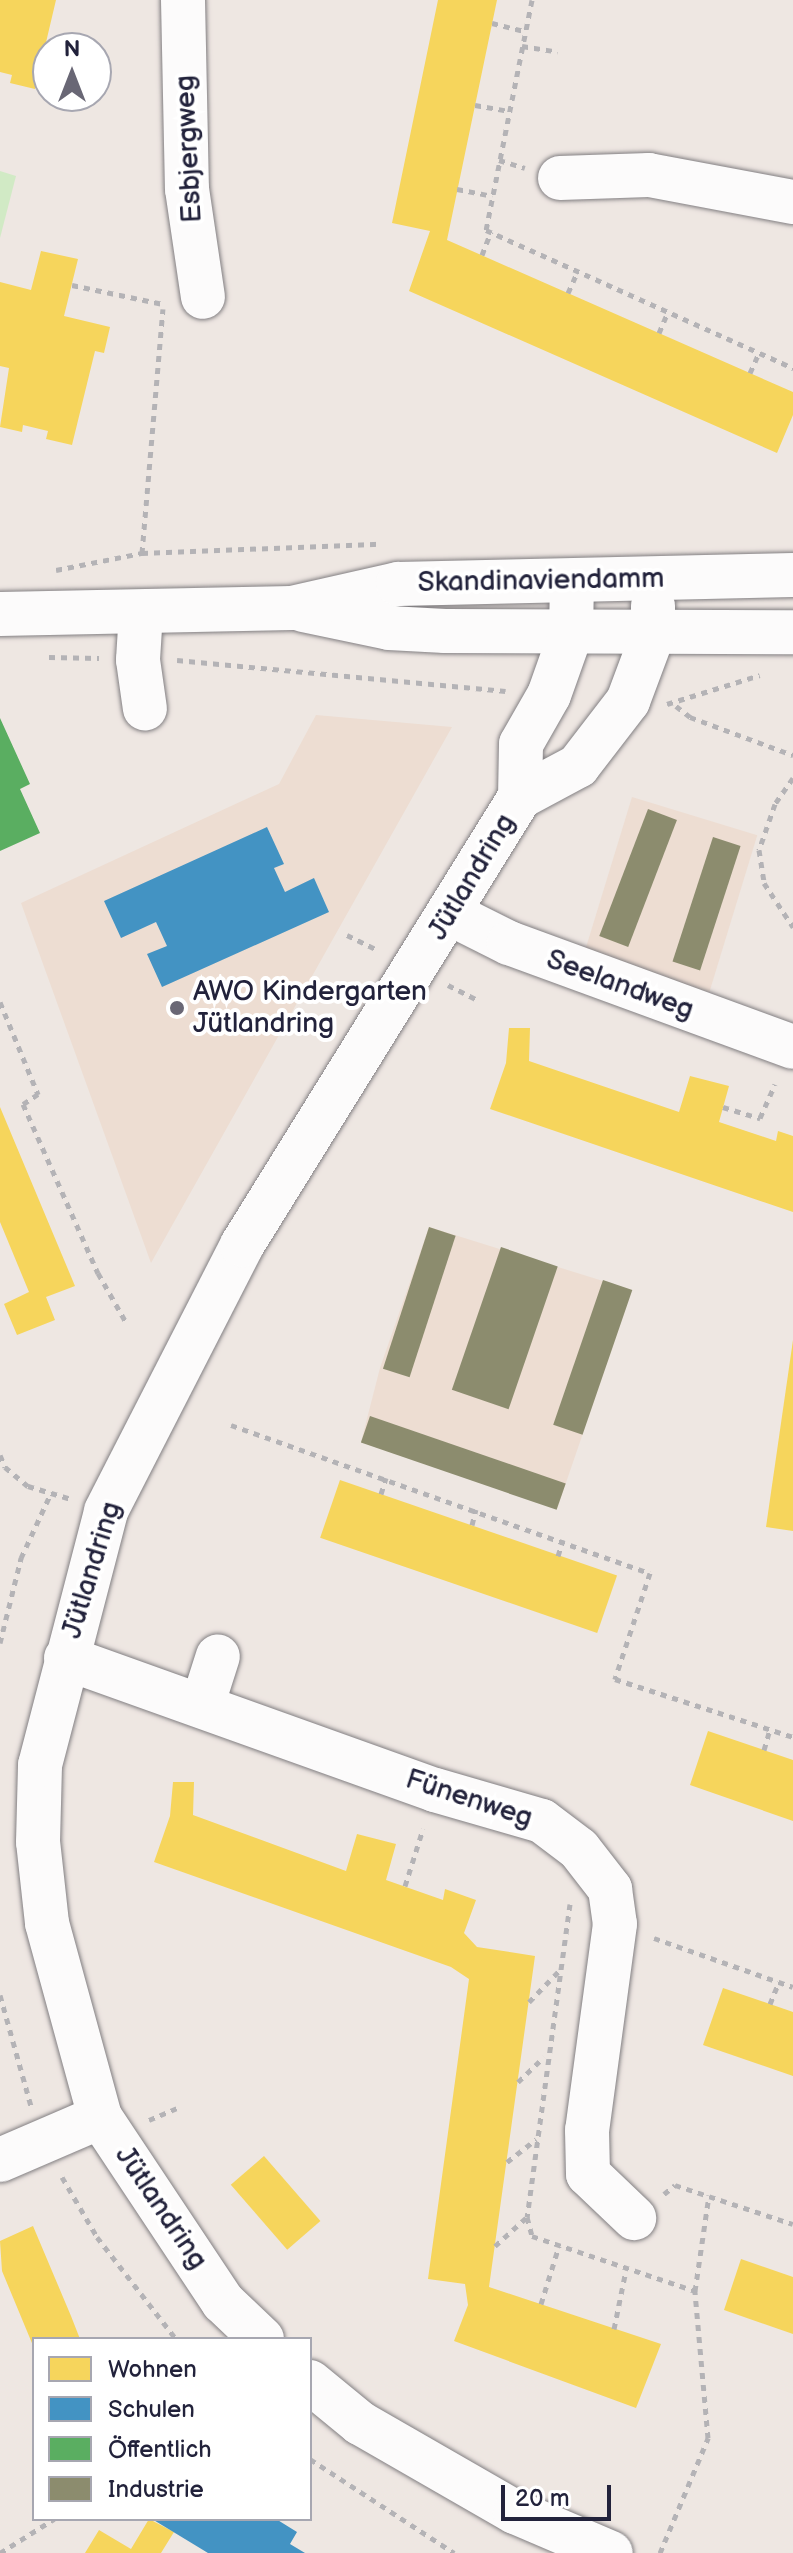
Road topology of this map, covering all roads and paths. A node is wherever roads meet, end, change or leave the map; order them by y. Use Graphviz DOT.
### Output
graph roads {
  1 [pos="183,0"];
  2 [pos="532,0"];
  3 [pos="492,23"];
  4 [pos="525,31"];
  5 [pos="522,46"];
  6 [pos="558,52"];
  7 [pos="475,105"];
  8 [pos="508,111"];
  9 [pos="560,178"];
  10 [pos="457,189"];
  11 [pos="492,196"];
  12 [pos="793,202"];
  13 [pos="491,232"];
  14 [pos="482,255"];
  15 [pos="577,273"];
  16 [pos="72,285"];
  17 [pos="568,293"];
  18 [pos="183,301"];
  19 [pos="668,312"];
  20 [pos="659,333"];
  21 [pos="759,353"];
  22 [pos="793,368"];
  23 [pos="750,373"];
  24 [pos="393,544"];
  25 [pos="142,553"];
  26 [pos="49,571"];
  27 [pos="793,575"];
  28 [pos="653,580"];
  29 [pos="572,581"];
  30 [pos="292,608"];
  31 [pos="141,612"];
  32 [pos="0,614"];
  33 [pos="793,632"];
  34 [pos="571,633"];
  35 [pos="653,634"];
  36 [pos="46,656"];
  37 [pos="138,660"];
  38 [pos="770,675"];
  39 [pos="477,688"];
  40 [pos="145,709"];
  41 [pos="793,755"];
  42 [pos="793,778"];
  43 [pos="520,797"];
  44 [pos="451,914"];
  45 [pos="793,927"];
  46 [pos="0,1002"];
  47 [pos="792,1046"];
  48 [pos="723,1107"];
  49 [pos="126,1322"];
  50 [pos="231,1425"];
  51 [pos="0,1455"];
  52 [pos="386,1478"];
  53 [pos="51,1493"];
  54 [pos="381,1494"];
  55 [pos="476,1509"];
  56 [pos="106,1511"];
  57 [pos="472,1525"];
  58 [pos="563,1540"];
  59 [pos="558,1556"];
  60 [pos="0,1643"];
  61 [pos="218,1656"];
  62 [pos="66,1658"];
  63 [pos="202,1706"];
  64 [pos="770,1729"];
  65 [pos="793,1737"];
  66 [pos="764,1750"];
  67 [pos="435,1790"];
  68 [pos="405,1886"];
  69 [pos="615,1924"];
  70 [pos="558,1971"];
  71 [pos="779,1982"];
  72 [pos="793,1987"];
  73 [pos="529,2002"];
  74 [pos="770,2004"];
  75 [pos="545,2056"];
  76 [pos="518,2082"];
  77 [pos="100,2117"];
  78 [pos="536,2139"];
  79 [pos="0,2160"];
  80 [pos="507,2162"];
  81 [pos="709,2195"];
  82 [pos="527,2217"];
  83 [pos="634,2218"];
  84 [pos="793,2224"];
  85 [pos="495,2246"];
  86 [pos="559,2246"];
  87 [pos="626,2270"];
  88 [pos="541,2304"];
  89 [pos="614,2329"];
  90 [pos="260,2337"];
  91 [pos="312,2384"];
  92 [pos="312,2460"];
  93 [pos="51,2521"];
  94 [pos="0,2553"];
  95 [pos="454,2553"];
  96 [pos="611,2553"];
  97 [pos="660,2553"];
  1 -- 18 [label="street, Esbjergweg"];
  2 -- 4 [label="path"];
  3 -- 4 [label="path"];
  4 -- 5 [label="path"];
  5 -- 6 [label="path"];
  5 -- 8 [label="path"];
  7 -- 8 [label="path"];
  8 -- 11 [label="path"];
  9 -- 12 [label="street"];
  10 -- 11 [label="path"];
  11 -- 13 [label="path"];
  13 -- 14 [label="path"];
  13 -- 15 [label="path"];
  15 -- 17 [label="path"];
  15 -- 19 [label="path"];
  16 -- 18 [label="path"];
  18 -- 25 [label="path"];
  19 -- 20 [label="path"];
  19 -- 21 [label="path"];
  21 -- 22 [label="path"];
  21 -- 23 [label="path"];
  24 -- 25 [label="path"];
  25 -- 26 [label="path"];
  27 -- 28 [label="street, Skandinaviendamm"];
  28 -- 29 [label="street, Skandinaviendamm"];
  28 -- 35 [label="street, Jütlandring"];
  29 -- 30 [label="street, Skandinaviendamm"];
  29 -- 34 [label="street, Jütlandring"];
  30 -- 31 [label="street, Skandinaviendamm"];
  30 -- 34 [label="street, Skandinaviendamm"];
  31 -- 32 [label="street, Skandinaviendamm"];
  31 -- 37 [label="street"];
  33 -- 35 [label="street, Skandinaviendamm"];
  34 -- 35 [label="street, Skandinaviendamm"];
  34 -- 43 [label="street, Jütlandring"];
  35 -- 43 [label="street, Jütlandring"];
  36 -- 37 [label="path"];
  37 -- 39 [label="path"];
  37 -- 40 [label="street"];
  38 -- 41 [label="path"];
  42 -- 45 [label="path"];
  43 -- 44 [label="street, Jütlandring"];
  44 -- 47 [label="street, Seelandweg"];
  44 -- 56 [label="street, Jütlandring"];
  46 -- 49 [label="path"];
  47 -- 48 [label="path"];
  50 -- 52 [label="path"];
  51 -- 53 [label="path"];
  52 -- 54 [label="path"];
  52 -- 55 [label="path"];
  53 -- 56 [label="path"];
  53 -- 60 [label="path"];
  55 -- 57 [label="path"];
  55 -- 58 [label="path"];
  56 -- 62 [label="street, Jütlandring"];
  58 -- 59 [label="path"];
  58 -- 64 [label="path"];
  61 -- 63 [label="street"];
  62 -- 63 [label="street, Fünenweg"];
  62 -- 77 [label="street, Jütlandring"];
  63 -- 67 [label="street, Fünenweg"];
  64 -- 65 [label="path"];
  64 -- 66 [label="path"];
  67 -- 68 [label="path"];
  67 -- 69 [label="street, Fünenweg"];
  69 -- 71 [label="path"];
  69 -- 83 [label="street, Fünenweg"];
  70 -- 73 [label="path"];
  71 -- 72 [label="path"];
  71 -- 74 [label="path"];
  75 -- 76 [label="path"];
  77 -- 79 [label="street"];
  77 -- 90 [label="street, Jütlandring"];
  78 -- 80 [label="path"];
  81 -- 83 [label="path"];
  81 -- 84 [label="path"];
  81 -- 97 [label="path"];
  82 -- 85 [label="path"];
  86 -- 88 [label="path"];
  87 -- 89 [label="path"];
  91 -- 96 [label="street"];
  92 -- 95 [label="path"];
  93 -- 94 [label="path"];
}
